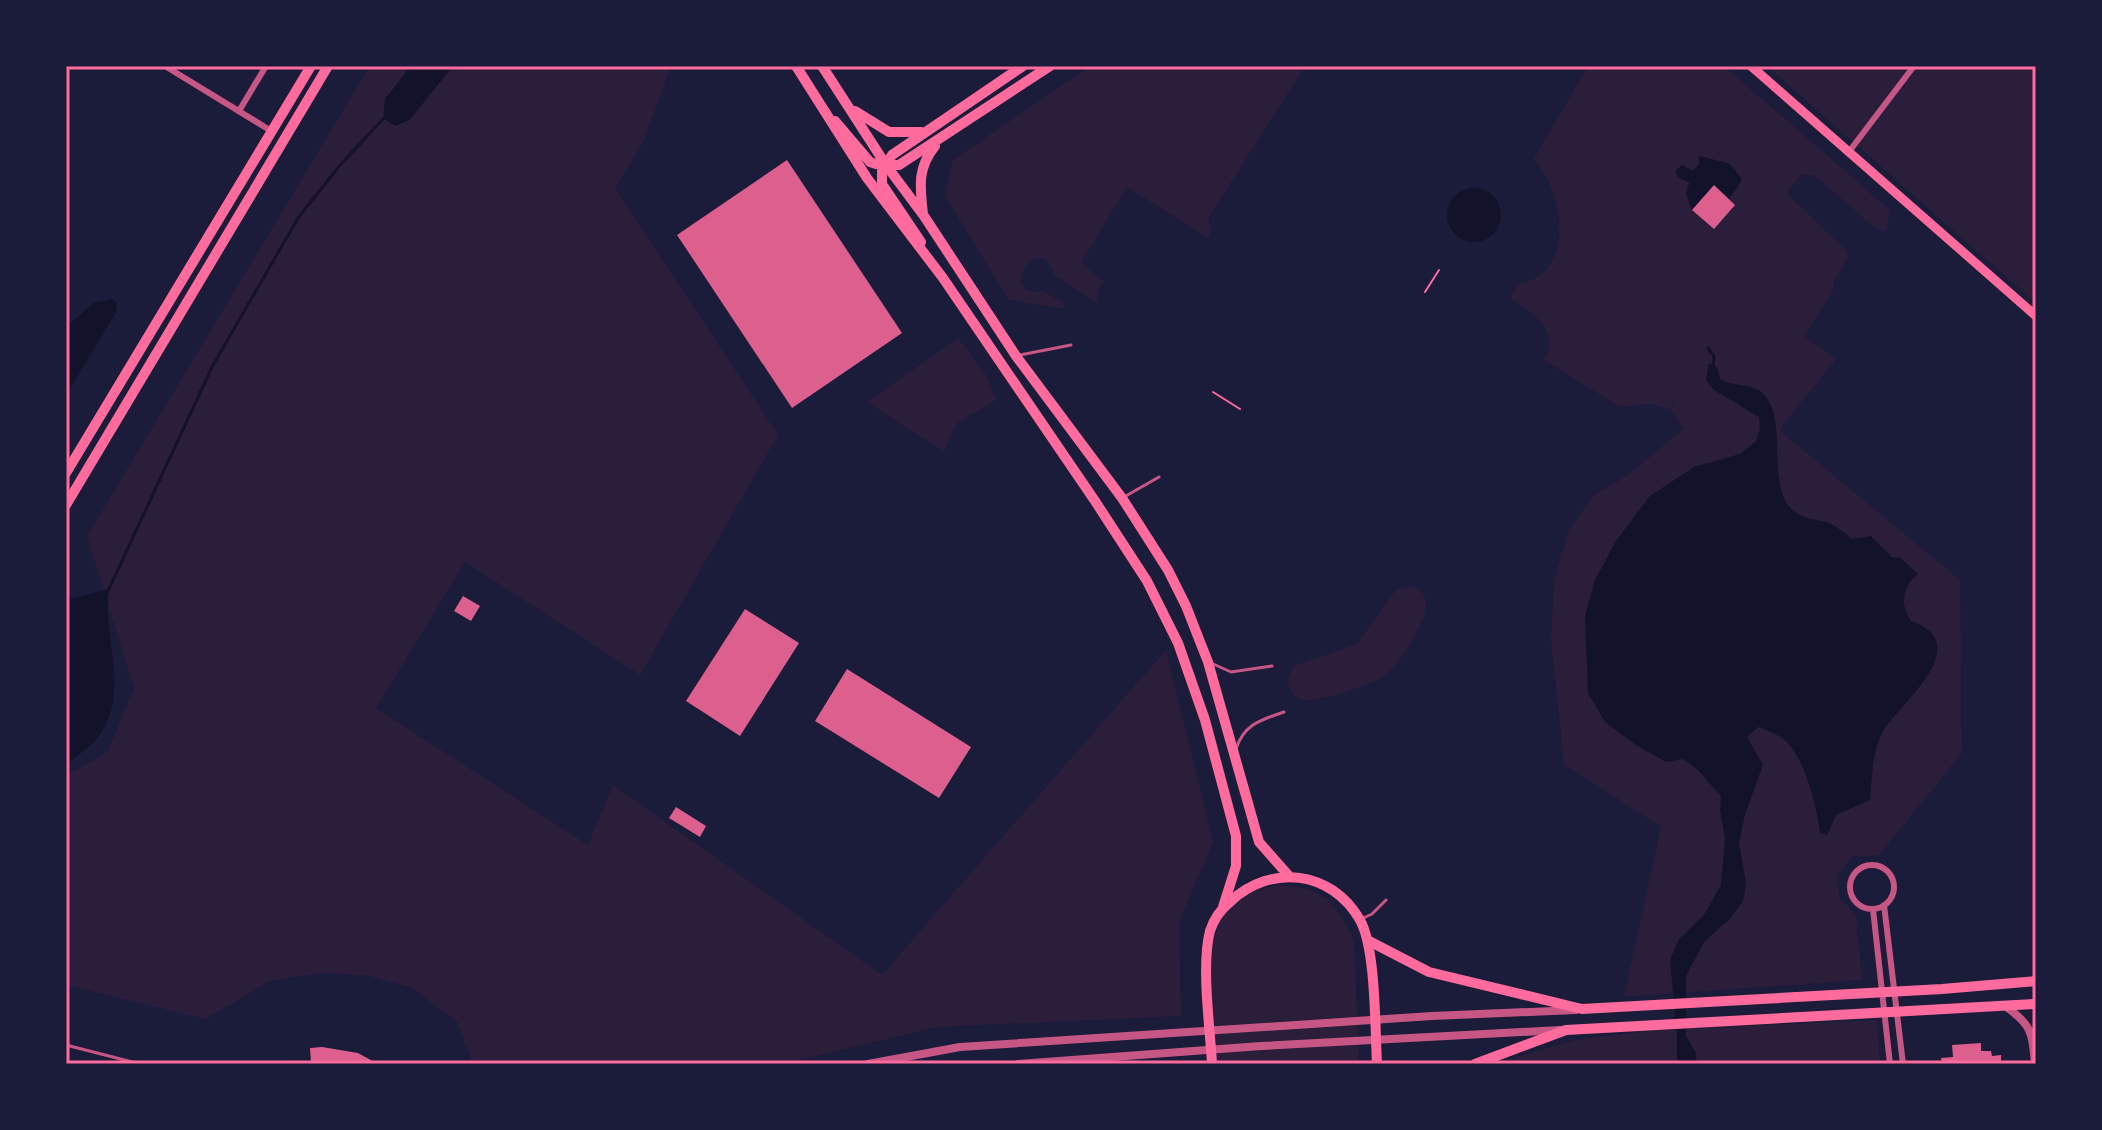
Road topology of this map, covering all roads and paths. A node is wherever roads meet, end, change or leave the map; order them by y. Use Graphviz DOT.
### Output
graph roads {
  1 [pos="165,66"];
  2 [pos="266,66"];
  3 [pos="311,66"];
  4 [pos="328,66"];
  5 [pos="796,66"];
  6 [pos="822,66"];
  7 [pos="1023,66"];
  8 [pos="1050,66"];
  9 [pos="1751,66"];
  10 [pos="1914,66"];
  11 [pos="852,109"];
  12 [pos="239,111"];
  13 [pos="828,114"];
  14 [pos="273,132"];
  15 [pos="923,132"];
  16 [pos="942,138"];
  17 [pos="1848,153"];
  18 [pos="886,165"];
  19 [pos="924,216"];
  20 [pos="1439,270"];
  21 [pos="943,278"];
  22 [pos="1425,292"];
  23 [pos="2036,316"];
  24 [pos="1071,345"];
  25 [pos="1016,356"];
  26 [pos="1213,392"];
  27 [pos="1240,409"];
  28 [pos="66,473"];
  29 [pos="1159,477"];
  30 [pos="1122,498"];
  31 [pos="66,505"];
  32 [pos="1208,662"];
  33 [pos="1272,666"];
  34 [pos="1284,712"];
  35 [pos="1235,751"];
  36 [pos="1289,876"];
  37 [pos="1386,900"];
  38 [pos="1884,905"];
  39 [pos="1223,907"];
  40 [pos="1873,909"];
  41 [pos="1360,919"];
  42 [pos="1369,941"];
  43 [pos="2036,981"];
  44 [pos="2036,1004"];
  45 [pos="2005,1006"];
  46 [pos="1582,1009"];
  47 [pos="1566,1030"];
  48 [pos="66,1045"];
  49 [pos="140,1064"];
  50 [pos="868,1064"];
  51 [pos="1018,1064"];
  52 [pos="1212,1064"];
  53 [pos="1377,1064"];
  54 [pos="1475,1064"];
  55 [pos="1890,1064"];
  56 [pos="1903,1064"];
  57 [pos="2035,1064"];
  1 -- 12 [label="street"];
  2 -- 12 [label="street"];
  3 -- 14 [label="main road"];
  4 -- 31 [label="main road"];
  5 -- 13 [label="main road"];
  6 -- 11 [label="main road"];
  7 -- 15 [label="main road"];
  8 -- 16 [label="main road"];
  9 -- 17 [label="main road"];
  10 -- 17 [label="street"];
  11 -- 15 [label="main road"];
  11 -- 18 [label="main road"];
  12 -- 14 [label="street"];
  13 -- 18 [label="main road"];
  13 -- 21 [label="main road"];
  14 -- 28 [label="main road"];
  15 -- 18 [label="main road"];
  16 -- 18 [label="main road"];
  16 -- 19 [label="main road"];
  17 -- 23 [label="main road"];
  18 -- 19 [label="main road"];
  18 -- 21 [label="main road"];
  19 -- 25 [label="main road"];
  20 -- 22 [label="path"];
  21 -- 39 [label="main road"];
  24 -- 25 [label="lane"];
  25 -- 30 [label="main road"];
  26 -- 27 [label="path"];
  29 -- 30 [label="lane"];
  30 -- 32 [label="main road"];
  32 -- 33 [label="lane"];
  32 -- 35 [label="main road"];
  34 -- 35 [label="lane"];
  35 -- 36 [label="main road"];
  36 -- 39 [label="main road"];
  36 -- 41 [label="main road"];
  37 -- 41 [label="lane"];
  38 -- 40 [label="street"];
  38 -- 40 [label="street"];
  38 -- 56 [label="street"];
  39 -- 52 [label="main road"];
  40 -- 55 [label="street"];
  41 -- 42 [label="main road"];
  42 -- 46 [label="main road"];
  42 -- 53 [label="main road"];
  43 -- 46 [label="main road"];
  44 -- 45 [label="main road"];
  45 -- 47 [label="main road"];
  45 -- 57 [label="street"];
  46 -- 50 [label="street"];
  47 -- 51 [label="street"];
  47 -- 54 [label="main road"];
  48 -- 49 [label="lane"];
}
